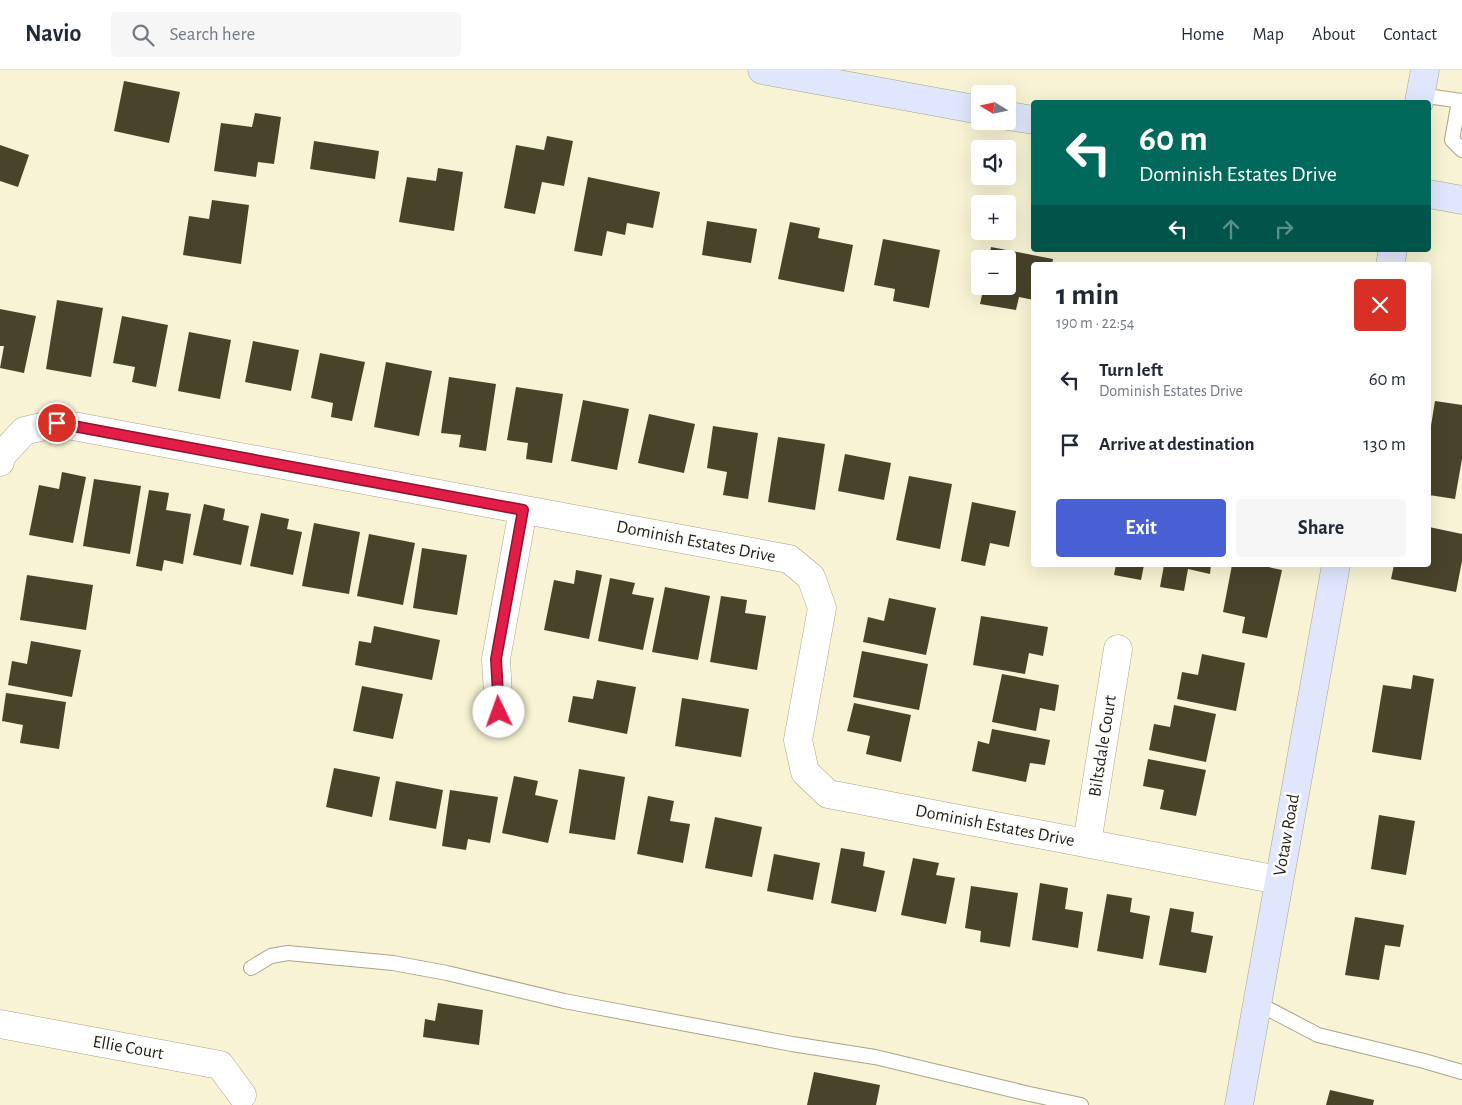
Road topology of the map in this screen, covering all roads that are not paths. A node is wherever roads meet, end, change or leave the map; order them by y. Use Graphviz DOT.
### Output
graph roads {
  1 [pos="762,70"];
  2 [pos="1421,89"];
  3 [pos="1460,101"];
  4 [pos="971,108"];
  5 [pos="1016,117"];
  6 [pos="1031,120"];
  7 [pos="1462,150"];
  8 [pos="1431,194"];
  9 [pos="1462,200"];
  10 [pos="0,462"];
  11 [pos="523,510"];
  12 [pos="1336,567"];
  13 [pos="1118,649"];
  14 [pos="499,712"];
  15 [pos="1087,843"];
  16 [pos="1279,880"];
  17 [pos="252,968"];
  18 [pos="1257,1003"];
  19 [pos="0,1024"];
  20 [pos="1462,1072"];
  21 [pos="242,1095"];
  22 [pos="1082,1105"];
  23 [pos="1239,1105"];
  1 -- 4 [label="street"];
  2 -- 3 [label="lane"];
  3 -- 7 [label="lane"];
  5 -- 6 [label="street"];
  8 -- 9 [label="street"];
  10 -- 11 [label="street, Dominish Estates Drive"];
  11 -- 14 [label="street"];
  11 -- 15 [label="street, Dominish Estates Drive"];
  12 -- 16 [label="street, Votaw Road"];
  13 -- 15 [label="street, Biltsdale Court"];
  15 -- 16 [label="street, Dominish Estates Drive"];
  16 -- 18 [label="street, Votaw Road"];
  17 -- 22 [label="lane"];
  18 -- 20 [label="lane"];
  18 -- 23 [label="street, Votaw Road"];
  19 -- 21 [label="street, Ellie Court"];
}
